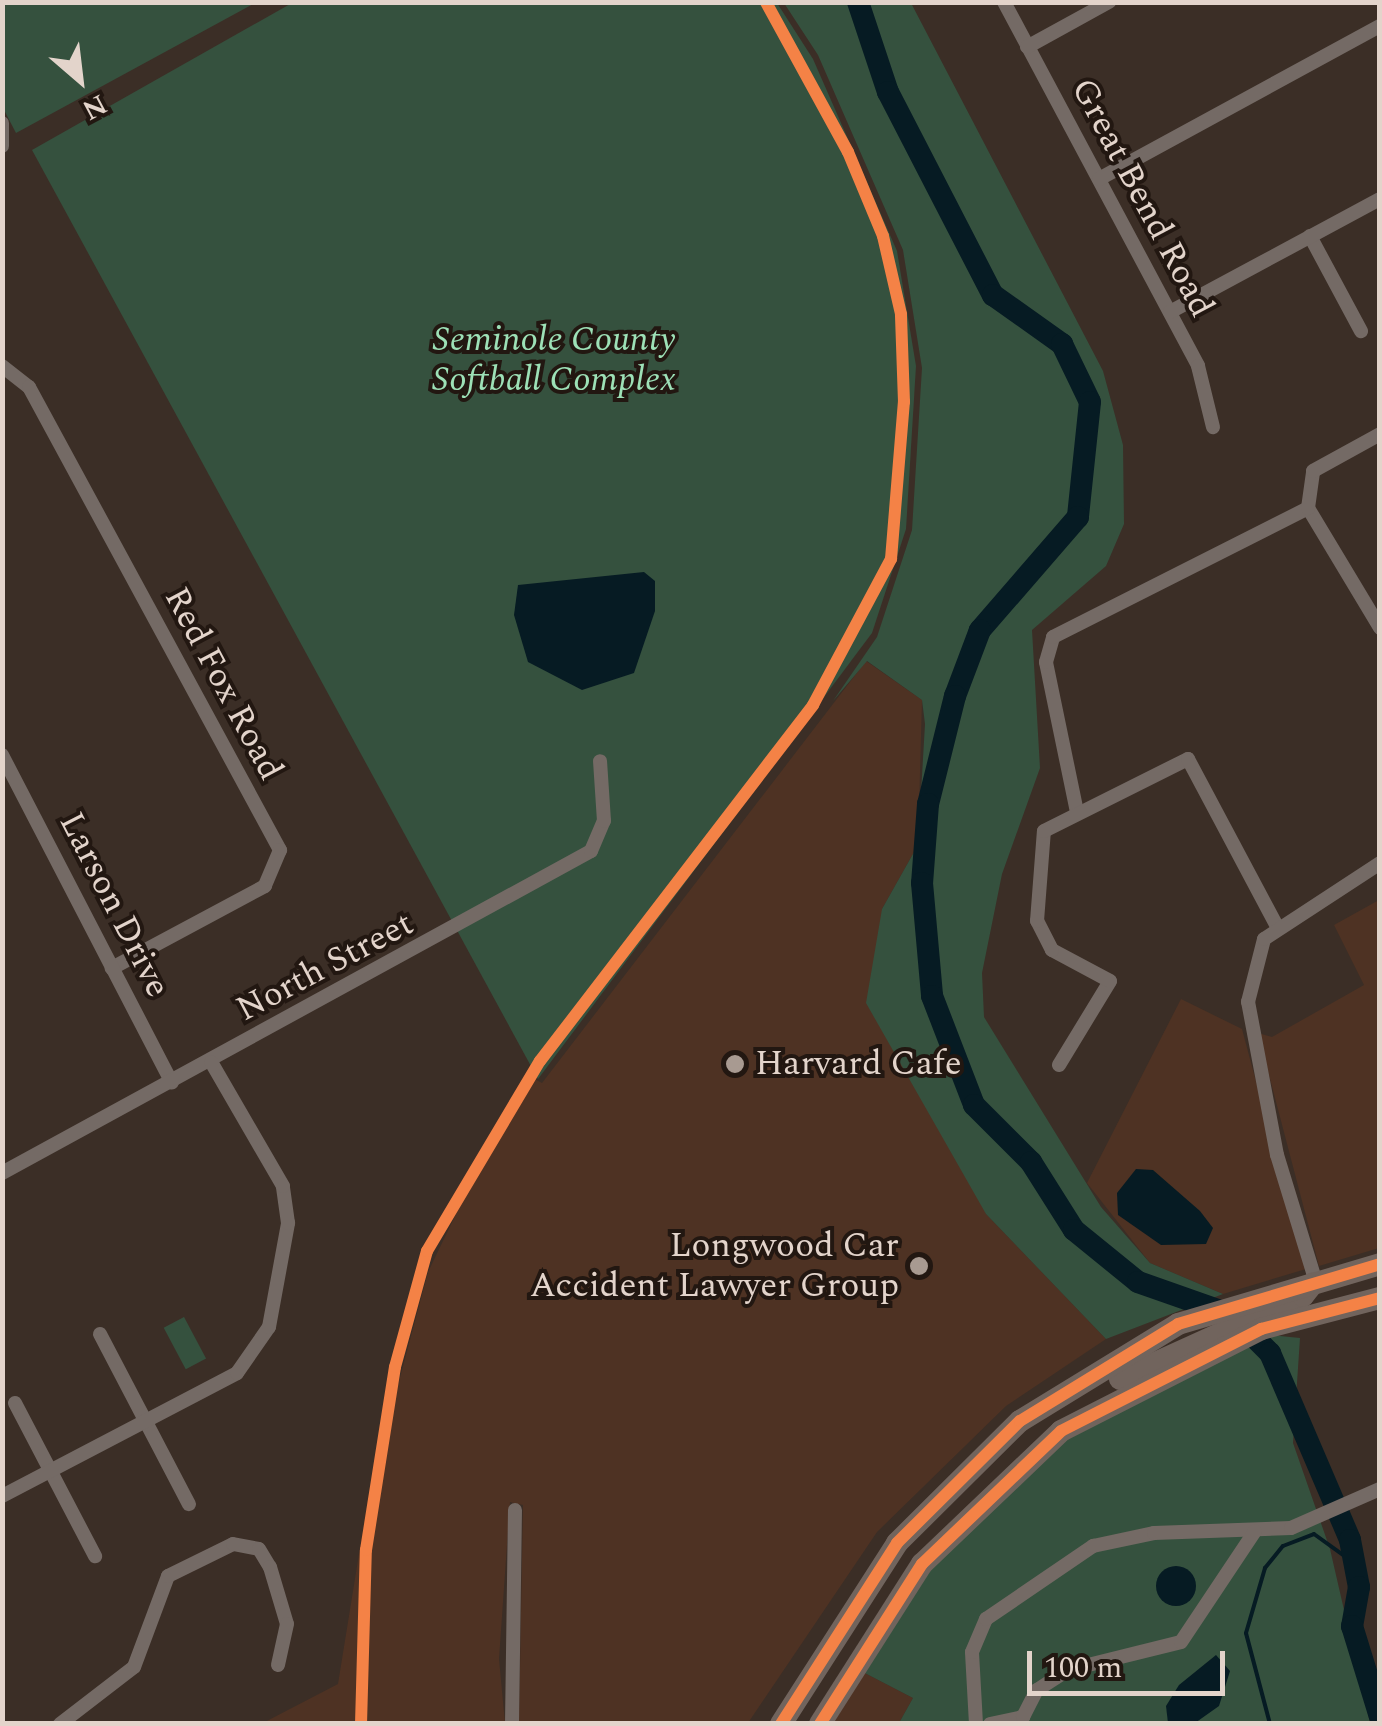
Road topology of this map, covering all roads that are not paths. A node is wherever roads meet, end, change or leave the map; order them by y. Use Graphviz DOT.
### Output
graph roads {
  1 [pos="1004,2"];
  2 [pos="1109,2"];
  3 [pos="1380,26"];
  4 [pos="1027,47"];
  5 [pos="1098,180"];
  6 [pos="1380,198"];
  7 [pos="1310,236"];
  8 [pos="1170,312"];
  9 [pos="1361,331"];
  10 [pos="2,366"];
  11 [pos="1213,427"];
  12 [pos="1380,434"];
  13 [pos="1308,508"];
  14 [pos="1380,628"];
  15 [pos="2,755"];
  16 [pos="600,762"];
  17 [pos="1077,812"];
  18 [pos="1380,864"];
  19 [pos="278,870"];
  20 [pos="296,876"];
  21 [pos="1278,928"];
  22 [pos="112,968"];
  23 [pos="211,1062"];
  24 [pos="1059,1064"];
  25 [pos="172,1083"];
  26 [pos="2,1173"];
  27 [pos="1380,1264"];
  28 [pos="1316,1278"];
  29 [pos="1380,1298"];
  30 [pos="100,1334"];
  31 [pos="1219,1339"];
  32 [pos="14,1403"];
  33 [pos="146,1421"];
  34 [pos="52,1471"];
  35 [pos="1380,1489"];
  36 [pos="2,1496"];
  37 [pos="938,1497"];
  38 [pos="189,1504"];
  39 [pos="516,1510"];
  40 [pos="961,1520"];
  41 [pos="1256,1531"];
  42 [pos="95,1556"];
  43 [pos="278,1666"];
  44 [pos="60,1724"];
  45 [pos="512,1724"];
  46 [pos="781,1724"];
  47 [pos="820,1724"];
  48 [pos="976,1724"];
  49 [pos="990,1724"];
  1 -- 4 [label="street, Great Bend Road"];
  2 -- 4 [label="street"];
  3 -- 5 [label="street"];
  4 -- 5 [label="street, Great Bend Road"];
  5 -- 8 [label="street, Great Bend Road"];
  6 -- 7 [label="street"];
  7 -- 8 [label="street"];
  7 -- 9 [label="street"];
  8 -- 11 [label="street, Great Bend Road"];
  10 -- 19 [label="street, Red Fox Road"];
  12 -- 13 [label="street"];
  13 -- 14 [label="street"];
  13 -- 17 [label="street"];
  15 -- 22 [label="street, Larson Drive"];
  16 -- 23 [label="street, North Street"];
  17 -- 21 [label="street"];
  17 -- 24 [label="street"];
  18 -- 21 [label="street"];
  19 -- 20 [label="street"];
  19 -- 22 [label="street"];
  21 -- 28 [label="street"];
  22 -- 25 [label="street, Larson Drive"];
  23 -- 25 [label="street, North Street"];
  23 -- 33 [label="street"];
  25 -- 26 [label="street, North Street"];
  27 -- 28 [label="main road"];
  28 -- 31 [label="main road"];
  28 -- 37 [label="main road"];
  29 -- 31 [label="main road"];
  30 -- 33 [label="street"];
  31 -- 40 [label="main road"];
  32 -- 34 [label="street"];
  33 -- 34 [label="street"];
  33 -- 38 [label="street"];
  34 -- 36 [label="street"];
  34 -- 42 [label="street"];
  35 -- 41 [label="street"];
  37 -- 40 [label="street"];
  37 -- 46 [label="main road"];
  39 -- 45 [label="street"];
  40 -- 47 [label="main road"];
  41 -- 48 [label="street"];
  41 -- 49 [label="street"];
  43 -- 44 [label="street"];
}
